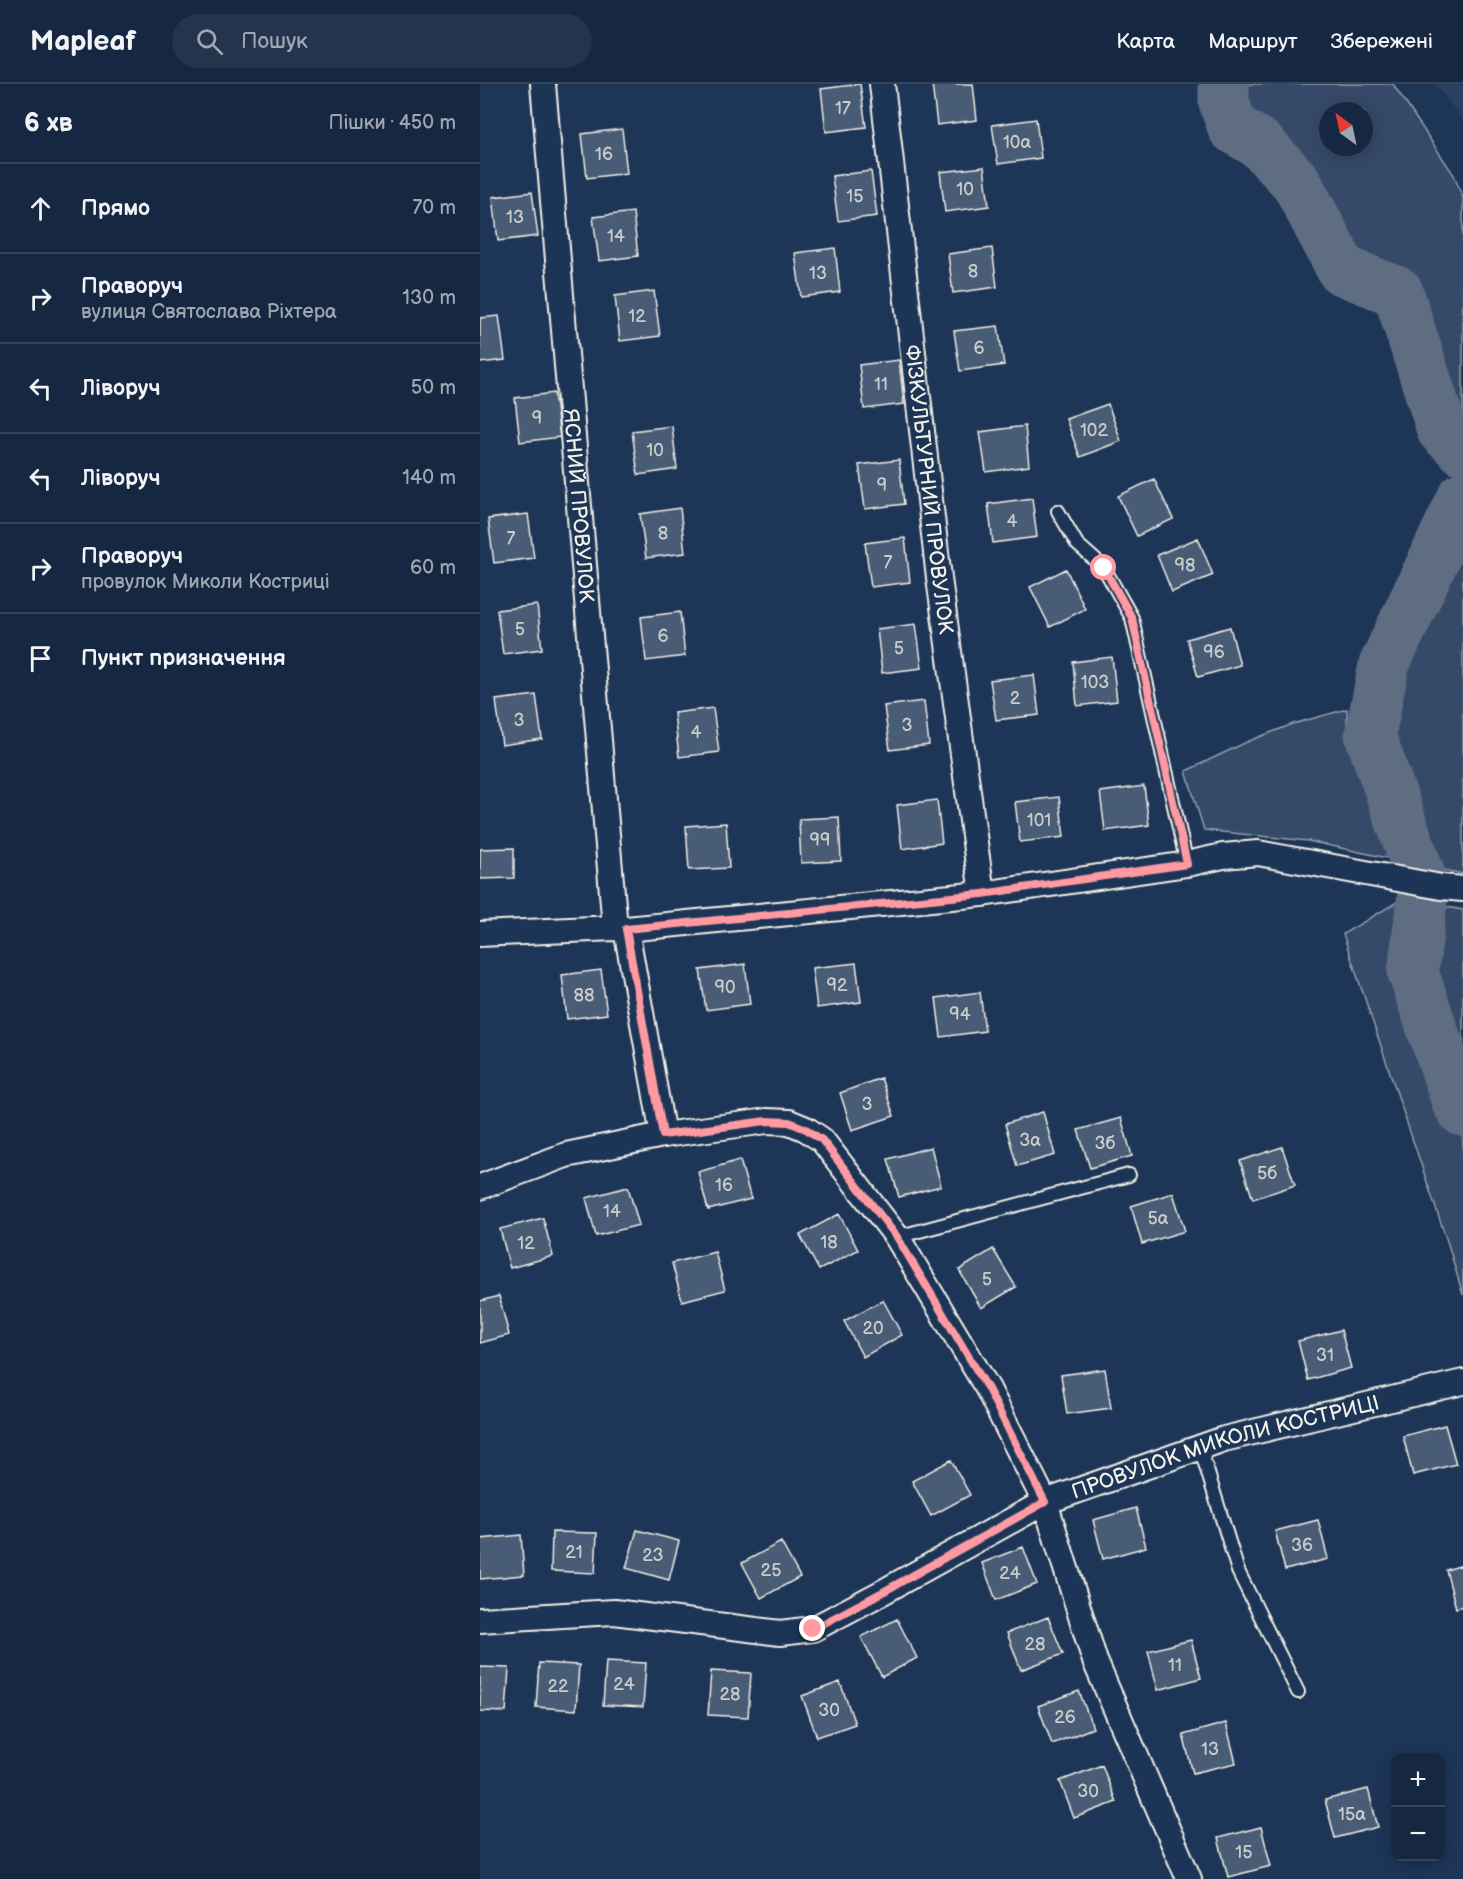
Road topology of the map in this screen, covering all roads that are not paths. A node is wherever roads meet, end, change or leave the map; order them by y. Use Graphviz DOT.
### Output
graph roads {
  1 [pos="543,84"];
  2 [pos="882,84"];
  3 [pos="1058,511"];
  4 [pos="1187,864"];
  5 [pos="1463,889"];
  6 [pos="982,894"];
  7 [pos="620,929"];
  8 [pos="480,934"];
  9 [pos="663,1135"];
  10 [pos="1129,1175"];
  11 [pos="480,1187"];
  12 [pos="897,1237"];
  13 [pos="1463,1382"];
  14 [pos="1200,1447"];
  15 [pos="1045,1502"];
  16 [pos="480,1620"];
  17 [pos="1298,1692"];
  18 [pos="1189,1879"];
  1 -- 7 [label="street, ЯСНИЙ ПРОВУЛОК"];
  2 -- 6 [label="street, ФІЗКУЛЬТУРНИЙ ПРОВУЛОК"];
  3 -- 4 [label="lane"];
  4 -- 5 [label="street"];
  4 -- 6 [label="street"];
  6 -- 7 [label="street"];
  7 -- 8 [label="street"];
  7 -- 9 [label="street, ЯСНИЙ ПРОВУЛОК"];
  9 -- 11 [label="street"];
  9 -- 12 [label="street"];
  10 -- 12 [label="lane"];
  12 -- 15 [label="street"];
  13 -- 14 [label="street, ПРОВУЛОК МИКОЛИ КОСТРИЦІ"];
  14 -- 15 [label="street, ПРОВУЛОК МИКОЛИ КОСТРИЦІ"];
  14 -- 17 [label="lane"];
  15 -- 16 [label="street, ПРОВУЛОК МИКОЛИ КОСТРИЦІ"];
  15 -- 18 [label="street"];
}
